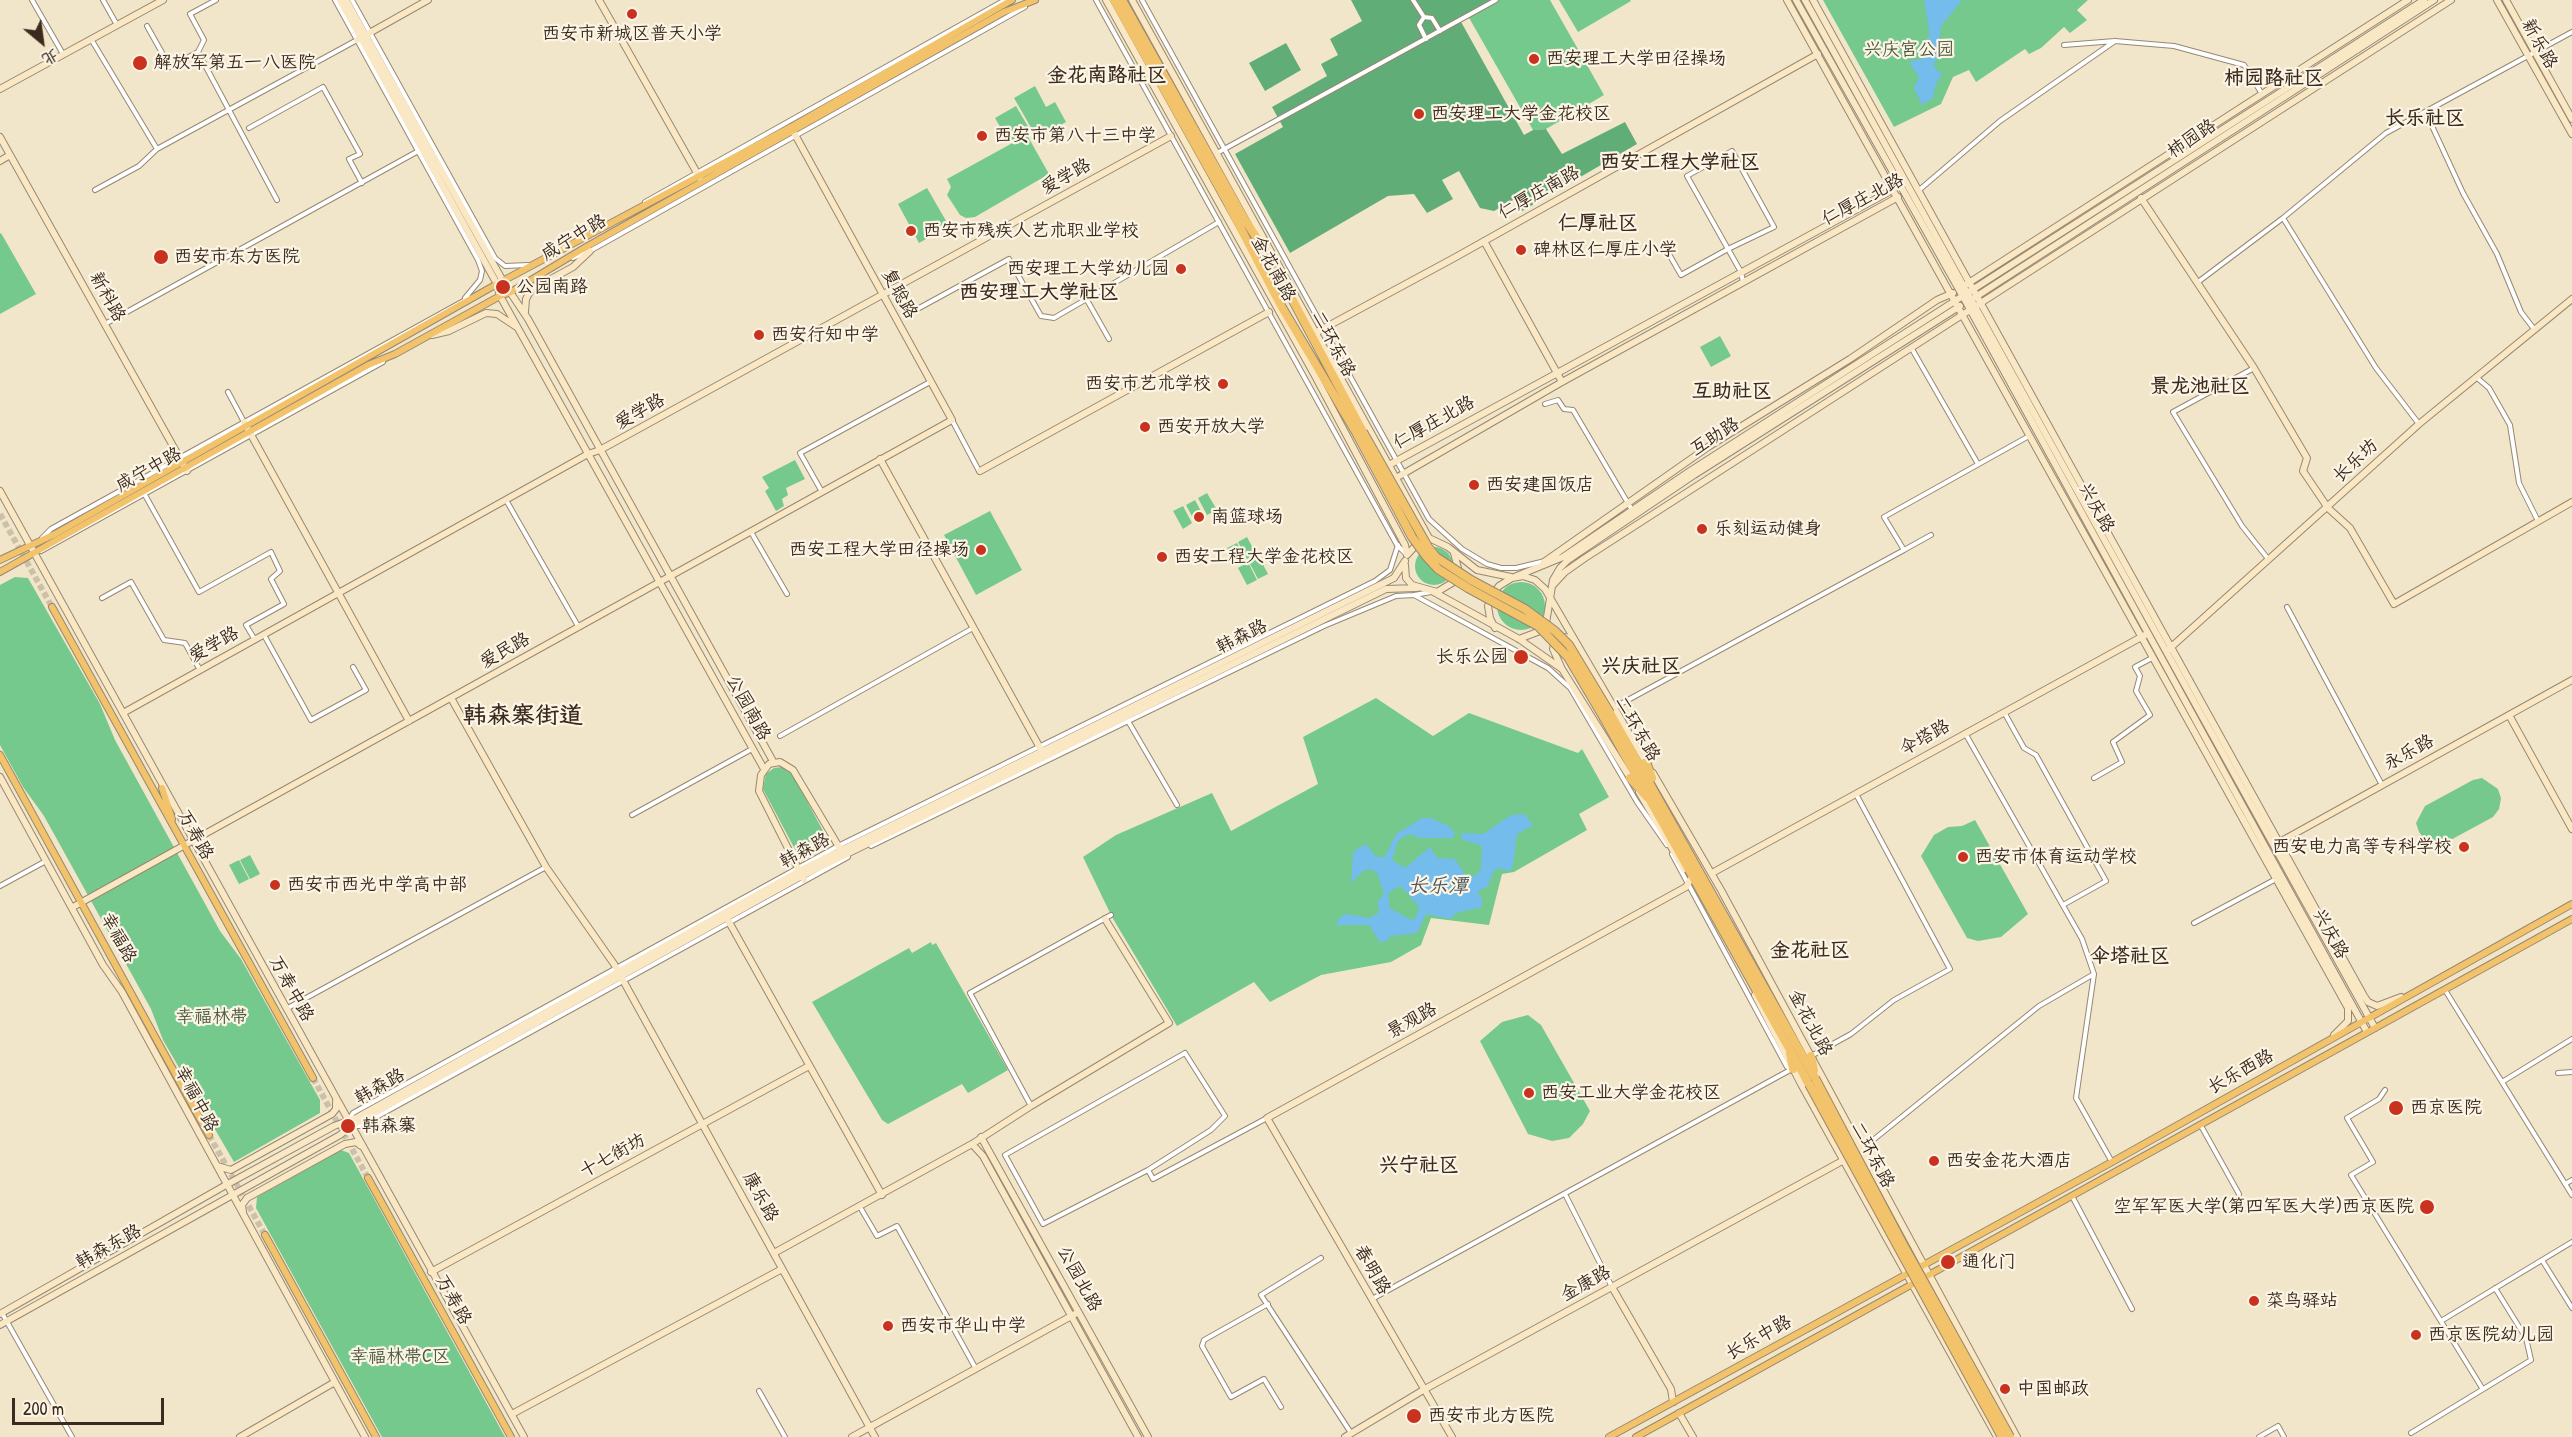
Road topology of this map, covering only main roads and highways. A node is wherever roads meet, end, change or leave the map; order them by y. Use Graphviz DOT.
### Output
graph roads {
  1 [pos="1012,0"];
  2 [pos="1114,0"];
  3 [pos="1122,0"];
  4 [pos="1034,1"];
  5 [pos="1203,152"];
  6 [pos="700,177"];
  7 [pos="1255,234"];
  8 [pos="1246,239"];
  9 [pos="1275,256"];
  10 [pos="1254,265"];
  11 [pos="1292,335"];
  12 [pos="1306,352"];
  13 [pos="1330,355"];
  14 [pos="1336,380"];
  15 [pos="248,429"];
  16 [pos="1360,433"];
  17 [pos="183,465"];
  18 [pos="0,560"];
  19 [pos="0,572"];
  20 [pos="52,607"];
  21 [pos="0,755"];
  22 [pos="1646,762"];
  23 [pos="1630,778"];
  24 [pos="162,788"];
  25 [pos="1661,809"];
  26 [pos="175,831"];
  27 [pos="2572,904"];
  28 [pos="2572,919"];
  29 [pos="1788,1046"];
  30 [pos="1811,1056"];
  31 [pos="1793,1069"];
  32 [pos="313,1078"];
  33 [pos="1812,1081"];
  34 [pos="209,1135"];
  35 [pos="368,1178"];
  36 [pos="265,1235"];
  37 [pos="1923,1264"];
  38 [pos="1930,1276"];
  39 [pos="376,1437"];
  40 [pos="511,1437"];
  41 [pos="1609,1437"];
  42 [pos="1636,1437"];
  43 [pos="2002,1437"];
  44 [pos="2010,1437"];
  1 -- 6 [label="main road, 咸宁中路"];
  2 -- 5 [label="highway, 二环东路"];
  3 -- 5 [label="highway, 二环东路"];
  4 -- 6 [label="main road, 咸宁中路"];
  5 -- 7 [label="highway, 二环东路"];
  5 -- 8 [label="highway, 二环东路"];
  6 -- 15 [label="main road, 咸宁中路"];
  6 -- 15 [label="main road, 咸宁中路"];
  7 -- 9 [label="highway"];
  7 -- 14 [label="highway, 二环东路"];
  8 -- 10 [label="highway"];
  8 -- 12 [label="highway, 二环东路"];
  11 -- 12 [label="highway"];
  12 -- 16 [label="highway, 二环东路"];
  13 -- 14 [label="highway"];
  14 -- 16 [label="highway, 二环东路"];
  15 -- 17 [label="main road, 咸宁中路"];
  16 -- 25 [label="highway, 二环东路, bridge"];
  17 -- 18 [label="main road, 咸宁中路"];
  17 -- 19 [label="main road, 咸宁中路"];
  20 -- 26 [label="main road, 万寿路"];
  21 -- 34 [label="main road, 幸福路"];
  22 -- 25 [label="highway"];
  23 -- 25 [label="highway"];
  24 -- 26 [label="main road"];
  25 -- 29 [label="highway, 二环东路"];
  25 -- 33 [label="highway, 二环东路"];
  26 -- 32 [label="main road, 万寿路"];
  27 -- 37 [label="main road, 长乐西路"];
  28 -- 38 [label="main road, 长乐西路"];
  29 -- 31 [label="highway"];
  29 -- 33 [label="highway, 二环东路"];
  30 -- 33 [label="highway"];
  33 -- 43 [label="highway, 二环东路, bridge"];
  33 -- 44 [label="highway, 二环东路, bridge"];
  35 -- 40 [label="main road, 万寿路"];
  36 -- 39 [label="main road"];
  37 -- 41 [label="main road, 长乐中路"];
  38 -- 42 [label="main road, 长乐中路"];
}
